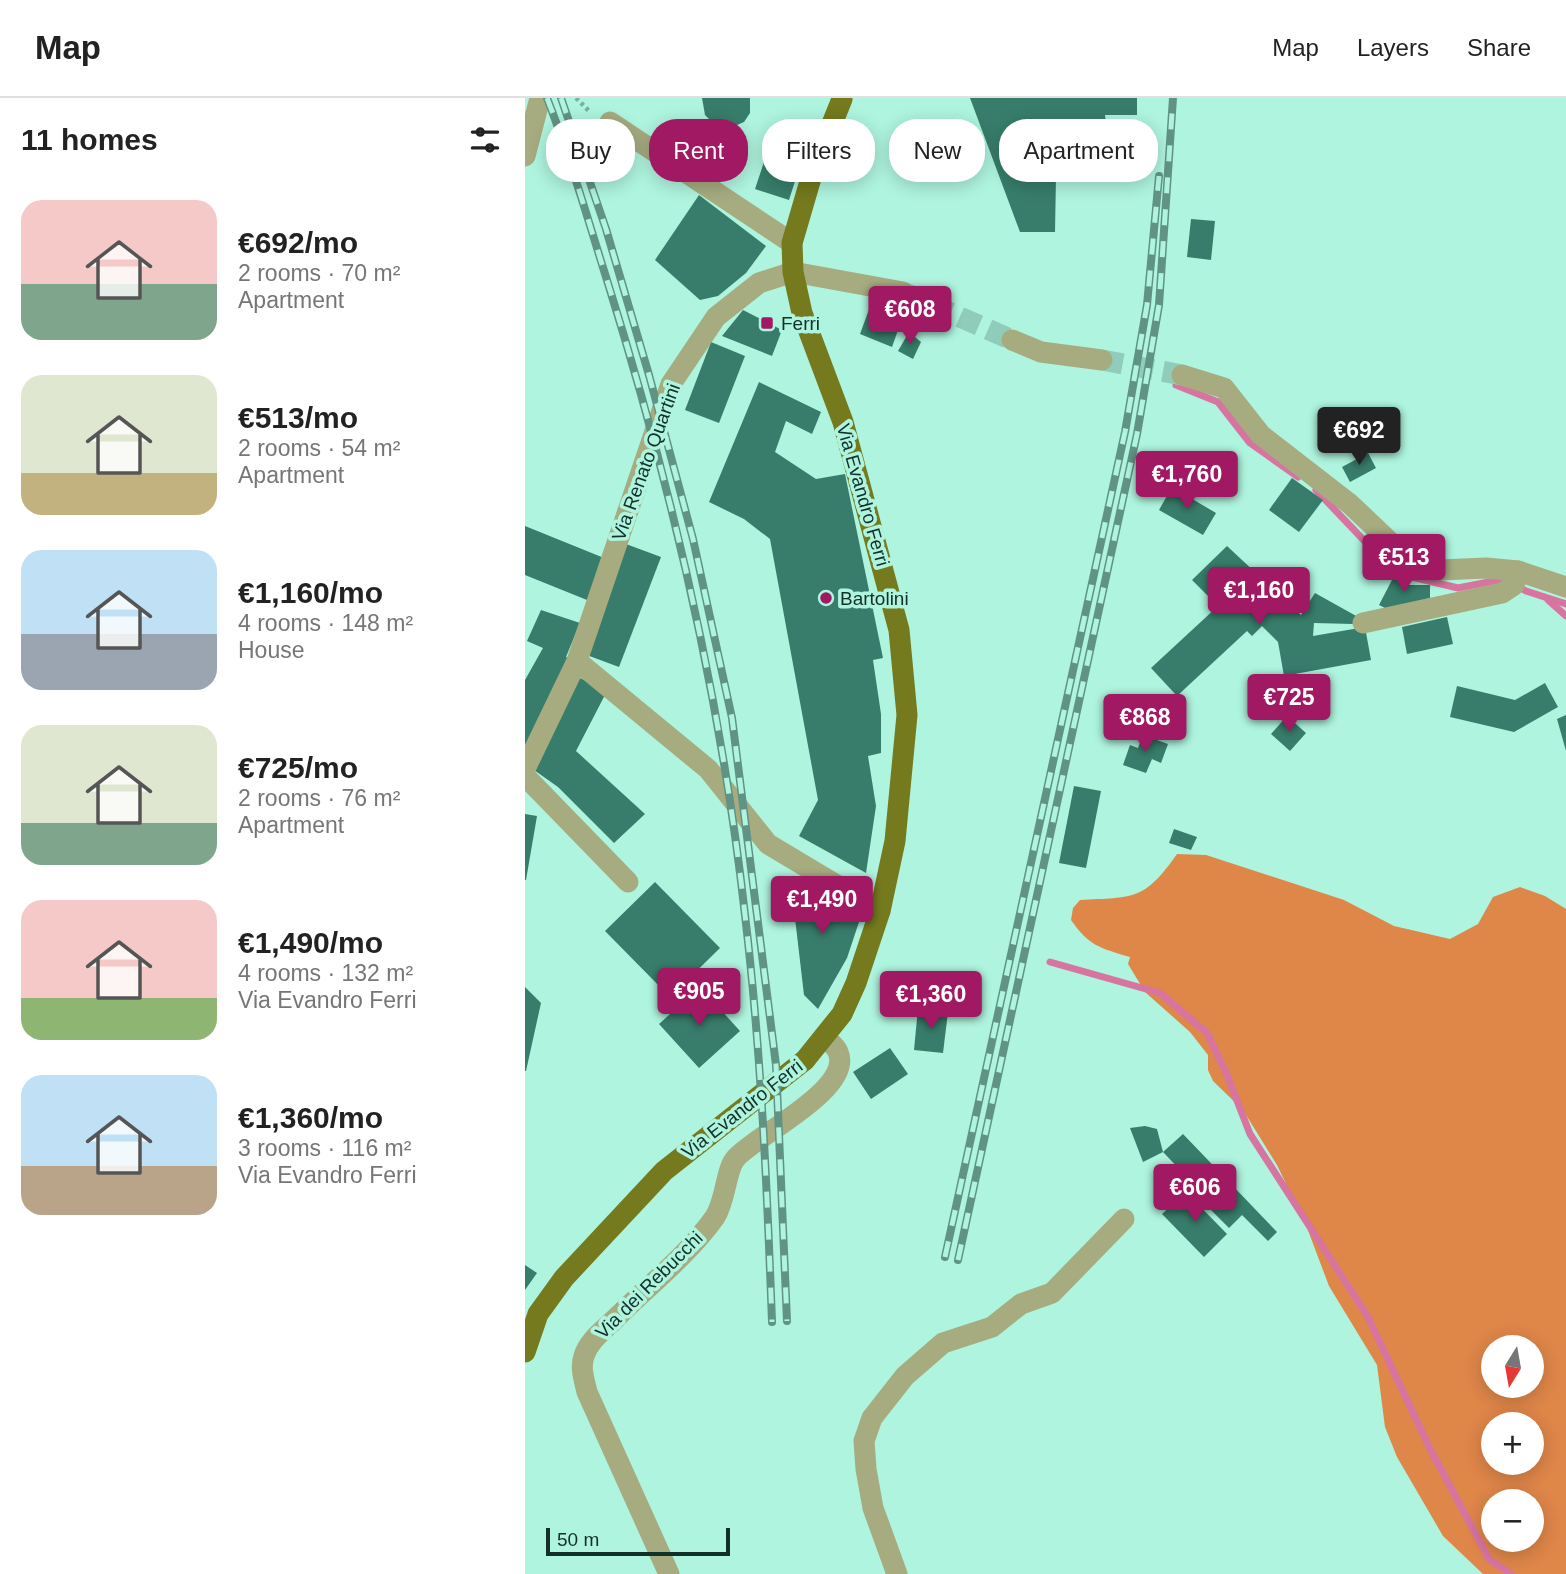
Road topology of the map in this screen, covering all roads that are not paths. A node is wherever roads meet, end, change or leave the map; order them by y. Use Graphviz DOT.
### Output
graph roads {
  1 [pos="540,98"];
  2 [pos="842,99"];
  3 [pos="635,139"];
  4 [pos="525,156"];
  5 [pos="792,243"];
  6 [pos="793,272"];
  7 [pos="903,292"];
  8 [pos="1012,340"];
  9 [pos="1101,360"];
  10 [pos="1182,375"];
  11 [pos="1518,571"];
  12 [pos="1566,587"];
  13 [pos="1363,623"];
  14 [pos="577,661"];
  15 [pos="525,769"];
  16 [pos="525,776"];
  17 [pos="628,882"];
  18 [pos="880,911"];
  19 [pos="824,1037"];
  20 [pos="1124,1219"];
  21 [pos="525,1352"];
  22 [pos="669,1574"];
  23 [pos="897,1574"];
  1 -- 4 [label="street"];
  2 -- 5 [label="main road, Via Evandro Ferri"];
  3 -- 5 [label="street"];
  5 -- 6 [label="main road, Via Evandro Ferri"];
  6 -- 7 [label="street"];
  6 -- 14 [label="street, Via Renato Quartini"];
  6 -- 18 [label="main road, Via Evandro Ferri"];
  8 -- 9 [label="street"];
  10 -- 11 [label="street"];
  11 -- 12 [label="street"];
  11 -- 13 [label="street"];
  14 -- 15 [label="street, Via Renato Quartini"];
  14 -- 18 [label="street"];
  16 -- 17 [label="street"];
  18 -- 19 [label="main road, Via Evandro Ferri"];
  19 -- 21 [label="main road, Via Evandro Ferri"];
  19 -- 22 [label="street, Via dei Rebucchi"];
  20 -- 23 [label="street"];
}
